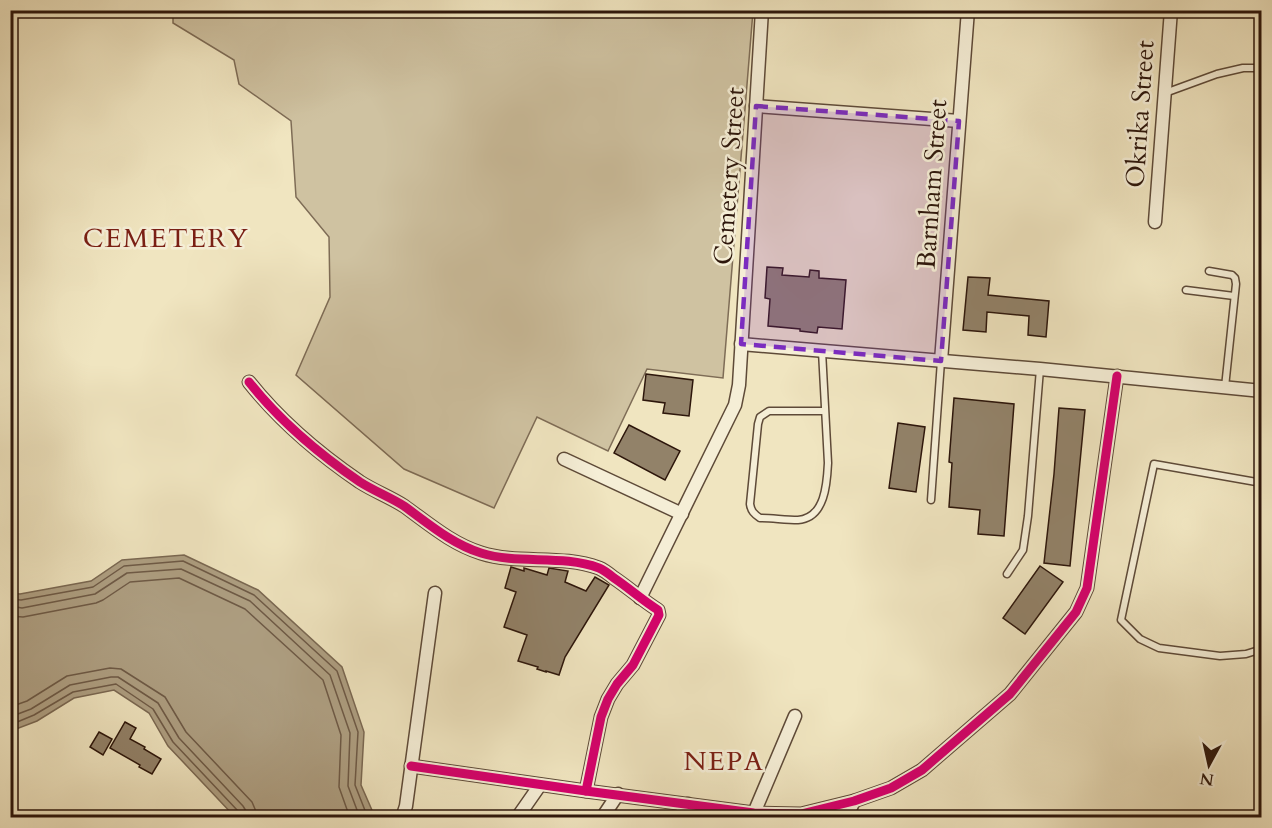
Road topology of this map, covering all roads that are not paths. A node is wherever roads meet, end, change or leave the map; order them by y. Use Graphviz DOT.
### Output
graph roads {
  1 [pos="762,10"];
  2 [pos="968,10"];
  3 [pos="1171,10"];
  4 [pos="1262,68"];
  5 [pos="1165,93"];
  6 [pos="756,106"];
  7 [pos="960,121"];
  8 [pos="1155,222"];
  9 [pos="1209,271"];
  10 [pos="1186,291"];
  11 [pos="1234,296"];
  12 [pos="741,344"];
  13 [pos="822,351"];
  14 [pos="941,361"];
  15 [pos="1040,369"];
  16 [pos="1118,376"];
  17 [pos="249,382"];
  18 [pos="1225,387"];
  19 [pos="1262,391"];
  20 [pos="825,411"];
  21 [pos="564,459"];
  22 [pos="1262,483"];
  23 [pos="931,500"];
  24 [pos="682,514"];
  25 [pos="1007,574"];
  26 [pos="435,593"];
  27 [pos="640,598"];
  28 [pos="1262,649"];
  29 [pos="795,716"];
  30 [pos="411,766"];
  31 [pos="540,785"];
  32 [pos="586,791"];
  33 [pos="618,794"];
  34 [pos="854,801"];
  35 [pos="688,804"];
  36 [pos="754,813"];
  37 [pos="740,814"];
  38 [pos="402,818"];
  39 [pos="517,818"];
  40 [pos="602,818"];
  41 [pos="678,818"];
  42 [pos="846,818"];
  1 -- 6 [label="street, Cemetery Street"];
  2 -- 7 [label="street, Barnham Street"];
  3 -- 5 [label="street, Okrika Street"];
  4 -- 5 [label="lane"];
  5 -- 8 [label="street, Okrika Street"];
  6 -- 7 [label="street"];
  6 -- 12 [label="street, Cemetery Street"];
  7 -- 14 [label="street, Barnham Street"];
  9 -- 11 [label="lane"];
  10 -- 11 [label="lane"];
  11 -- 18 [label="lane"];
  12 -- 13 [label="street"];
  12 -- 24 [label="street, Cemetery Street"];
  13 -- 14 [label="street"];
  13 -- 20 [label="lane"];
  14 -- 15 [label="street"];
  14 -- 23 [label="lane"];
  15 -- 16 [label="street"];
  15 -- 25 [label="lane"];
  16 -- 18 [label="street"];
  16 -- 34 [label="street"];
  17 -- 27 [label="street"];
  18 -- 19 [label="street"];
  20 -- 20 [label="lane"];
  21 -- 24 [label="street"];
  22 -- 28 [label="lane"];
  24 -- 27 [label="street, Cemetery Street"];
  26 -- 30 [label="street"];
  27 -- 32 [label="street"];
  29 -- 36 [label="street"];
  30 -- 31 [label="street"];
  30 -- 38 [label="street"];
  31 -- 32 [label="street"];
  31 -- 39 [label="street"];
  32 -- 33 [label="street"];
  33 -- 35 [label="street"];
  33 -- 40 [label="street"];
  34 -- 36 [label="street"];
  34 -- 42 [label="street"];
  35 -- 37 [label="street"];
  35 -- 41 [label="street"];
  36 -- 37 [label="street"];
}
